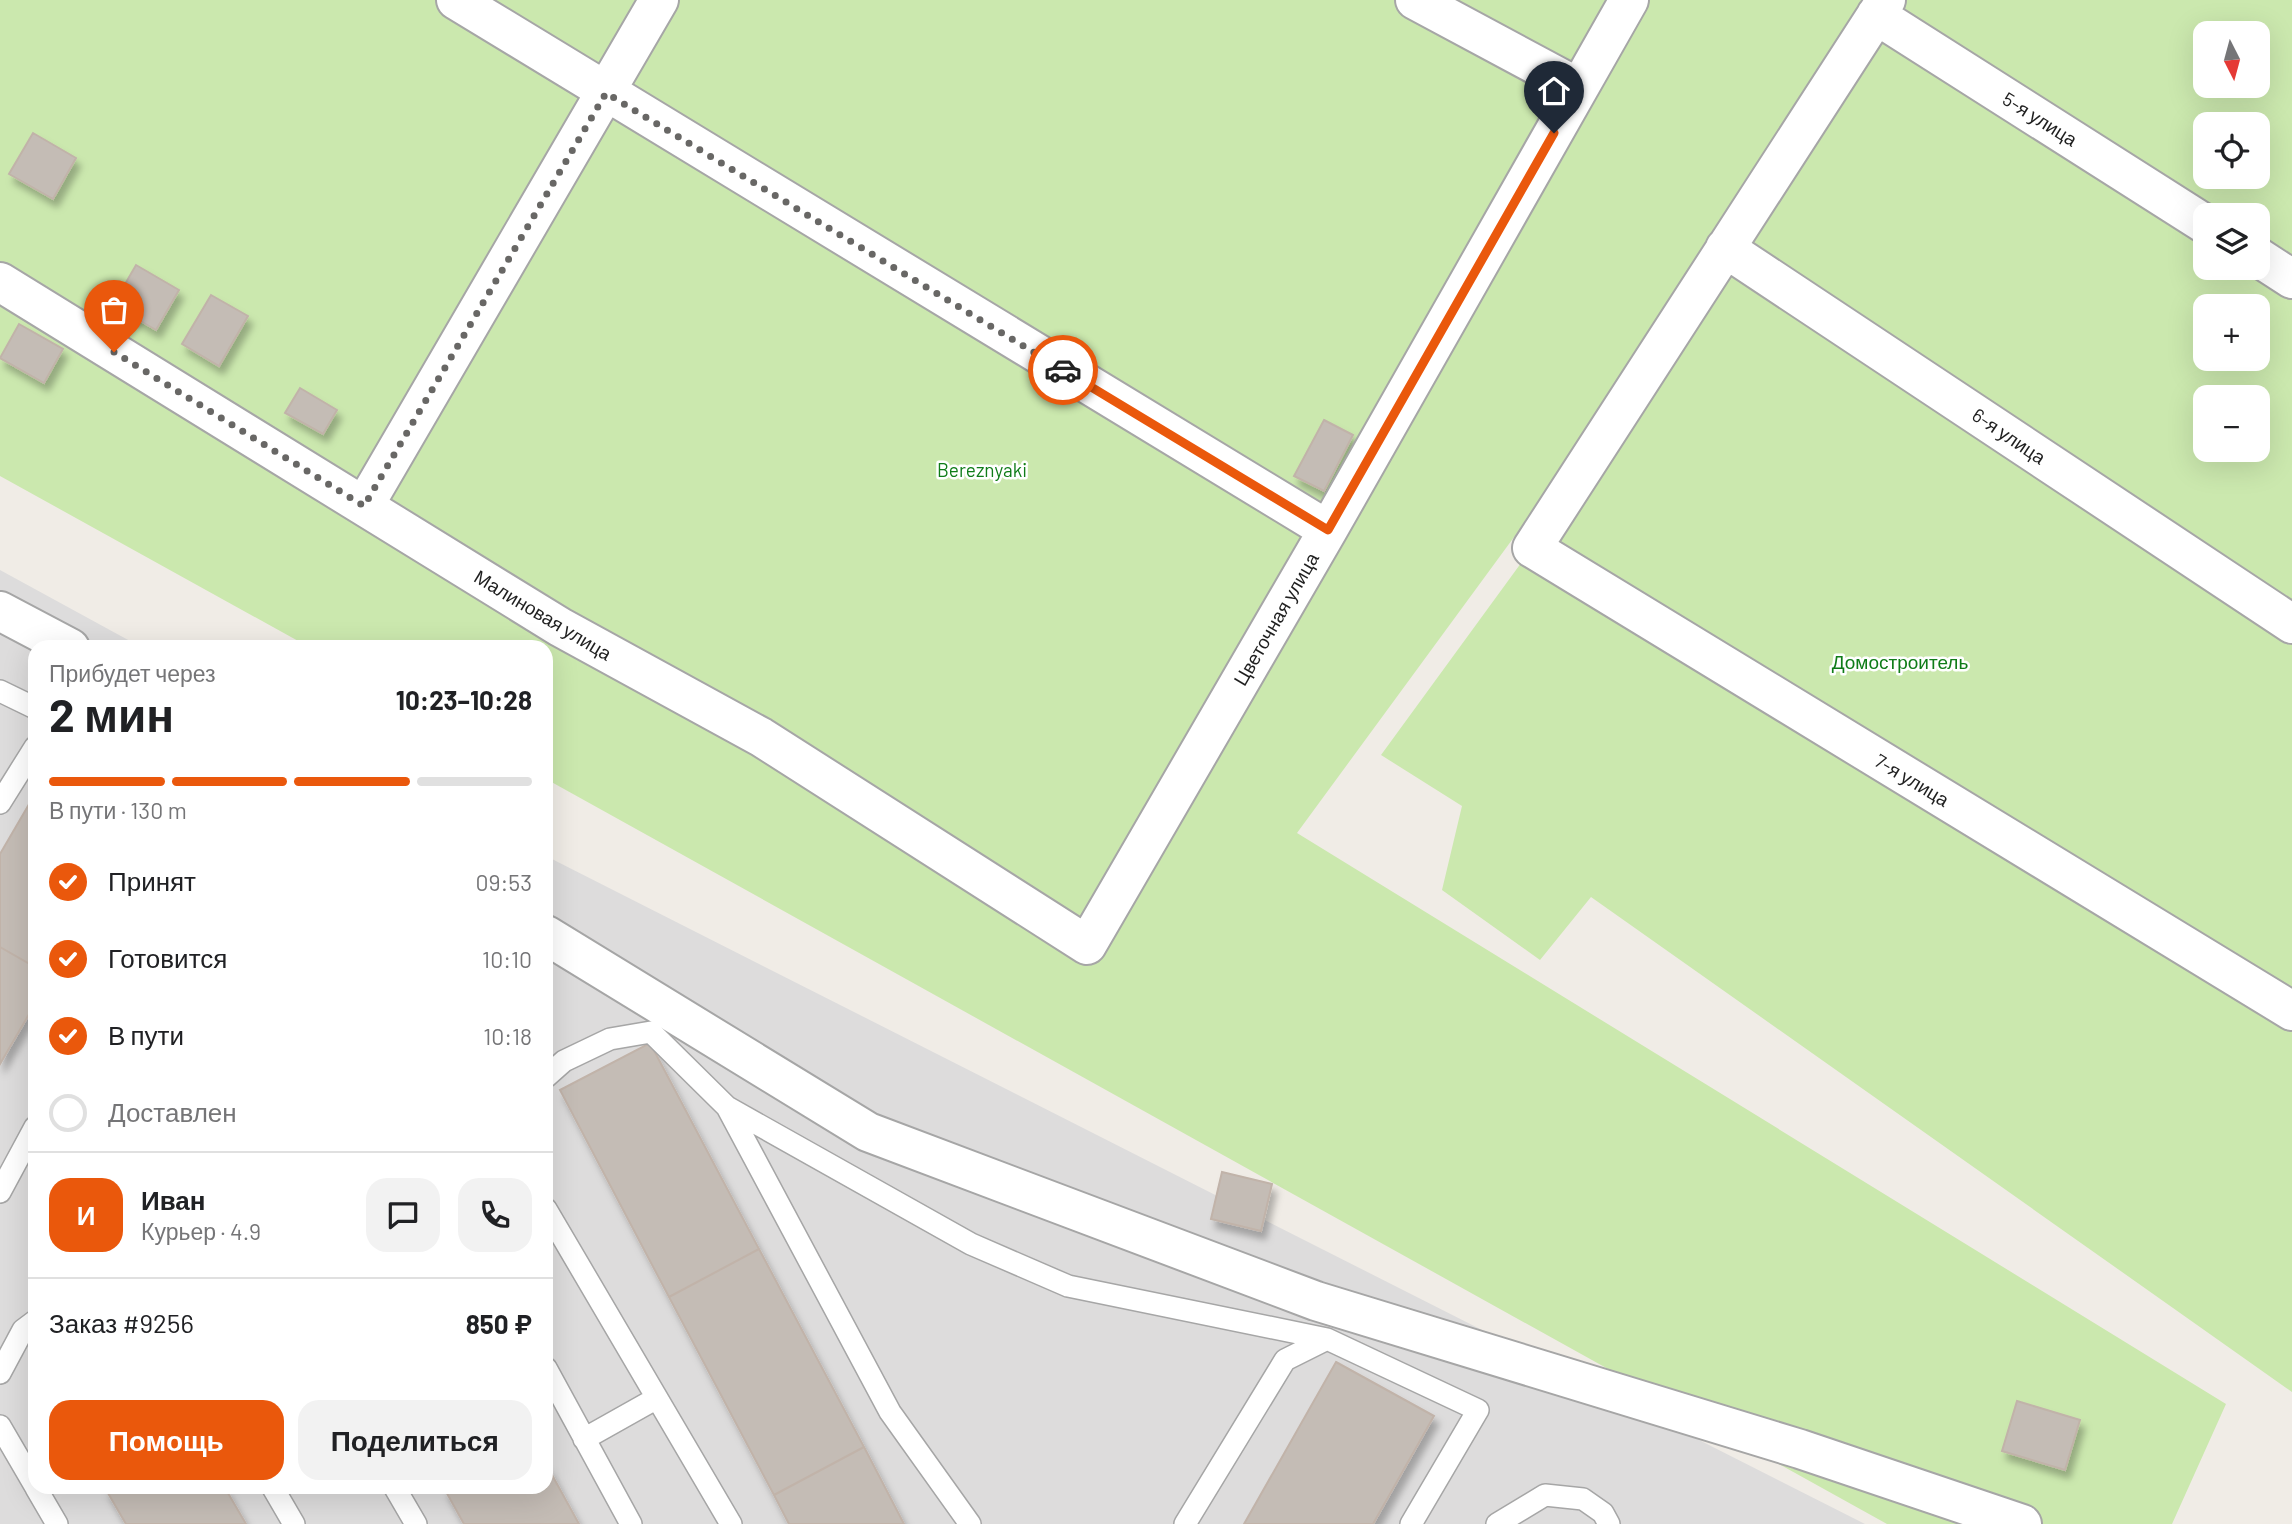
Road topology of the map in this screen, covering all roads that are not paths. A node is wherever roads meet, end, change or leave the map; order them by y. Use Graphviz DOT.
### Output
graph roads {
  1 [pos="456,0"];
  2 [pos="659,0"];
  3 [pos="1415,0"];
  4 [pos="1629,0"];
  5 [pos="1881,8"];
  6 [pos="1579,88"];
  7 [pos="606,93"];
  8 [pos="2193,216"];
  9 [pos="1725,248"];
  10 [pos="2270,265"];
  11 [pos="2292,279"];
  12 [pos="0,282"];
  13 [pos="364,506"];
  14 [pos="1328,530"];
  15 [pos="0,611"];
  16 [pos="2292,624"];
  17 [pos="55,640"];
  18 [pos="0,691"];
  19 [pos="28,705"];
  20 [pos="28,758"];
  21 [pos="0,803"];
  22 [pos="553,939"];
  23 [pos="1087,945"];
  24 [pos="2292,1012"];
  25 [pos="553,1071"];
  26 [pos="727,1107"];
  27 [pos="28,1140"];
  28 [pos="0,1192"];
  29 [pos="553,1221"];
  30 [pos="28,1326"];
  31 [pos="1327,1339"];
  32 [pos="0,1373"];
  33 [pos="553,1381"];
  34 [pos="657,1398"];
  35 [pos="0,1426"];
  36 [pos="584,1439"];
  37 [pos="28,1473"];
  38 [pos="40,1494"];
  39 [pos="277,1494"];
  40 [pos="398,1494"];
  41 [pos="57,1524"];
  42 [pos="294,1524"];
  43 [pos="416,1524"];
  44 [pos="631,1524"];
  45 [pos="731,1524"];
  46 [pos="970,1524"];
  47 [pos="1185,1524"];
  48 [pos="1411,1524"];
  49 [pos="1497,1524"];
  50 [pos="1609,1524"];
  51 [pos="2022,1524"];
  1 -- 7 [label="street"];
  2 -- 7 [label="street"];
  3 -- 6 [label="street"];
  4 -- 6 [label="street, Цветочная улица"];
  5 -- 8 [label="street, 5-я улица"];
  5 -- 9 [label="street"];
  6 -- 14 [label="street, Цветочная улица"];
  7 -- 13 [label="street"];
  7 -- 14 [label="street"];
  9 -- 16 [label="street, 6-я улица"];
  9 -- 24 [label="street, 7-я улица"];
  10 -- 11 [label="street"];
  12 -- 13 [label="street, Малиновая улица"];
  13 -- 23 [label="street, Малиновая улица"];
  14 -- 23 [label="street, Цветочная улица"];
  15 -- 17 [label="street"];
  18 -- 19 [label="lane"];
  20 -- 21 [label="lane"];
  22 -- 51 [label="street"];
  25 -- 26 [label="lane"];
  26 -- 31 [label="lane"];
  26 -- 46 [label="lane"];
  27 -- 28 [label="lane"];
  29 -- 34 [label="lane"];
  30 -- 32 [label="lane"];
  31 -- 47 [label="lane"];
  31 -- 48 [label="lane"];
  33 -- 36 [label="lane"];
  34 -- 36 [label="lane"];
  34 -- 45 [label="lane"];
  35 -- 37 [label="lane"];
  36 -- 44 [label="lane"];
  38 -- 41 [label="lane"];
  39 -- 42 [label="lane"];
  40 -- 43 [label="lane"];
  49 -- 50 [label="lane"];
}
